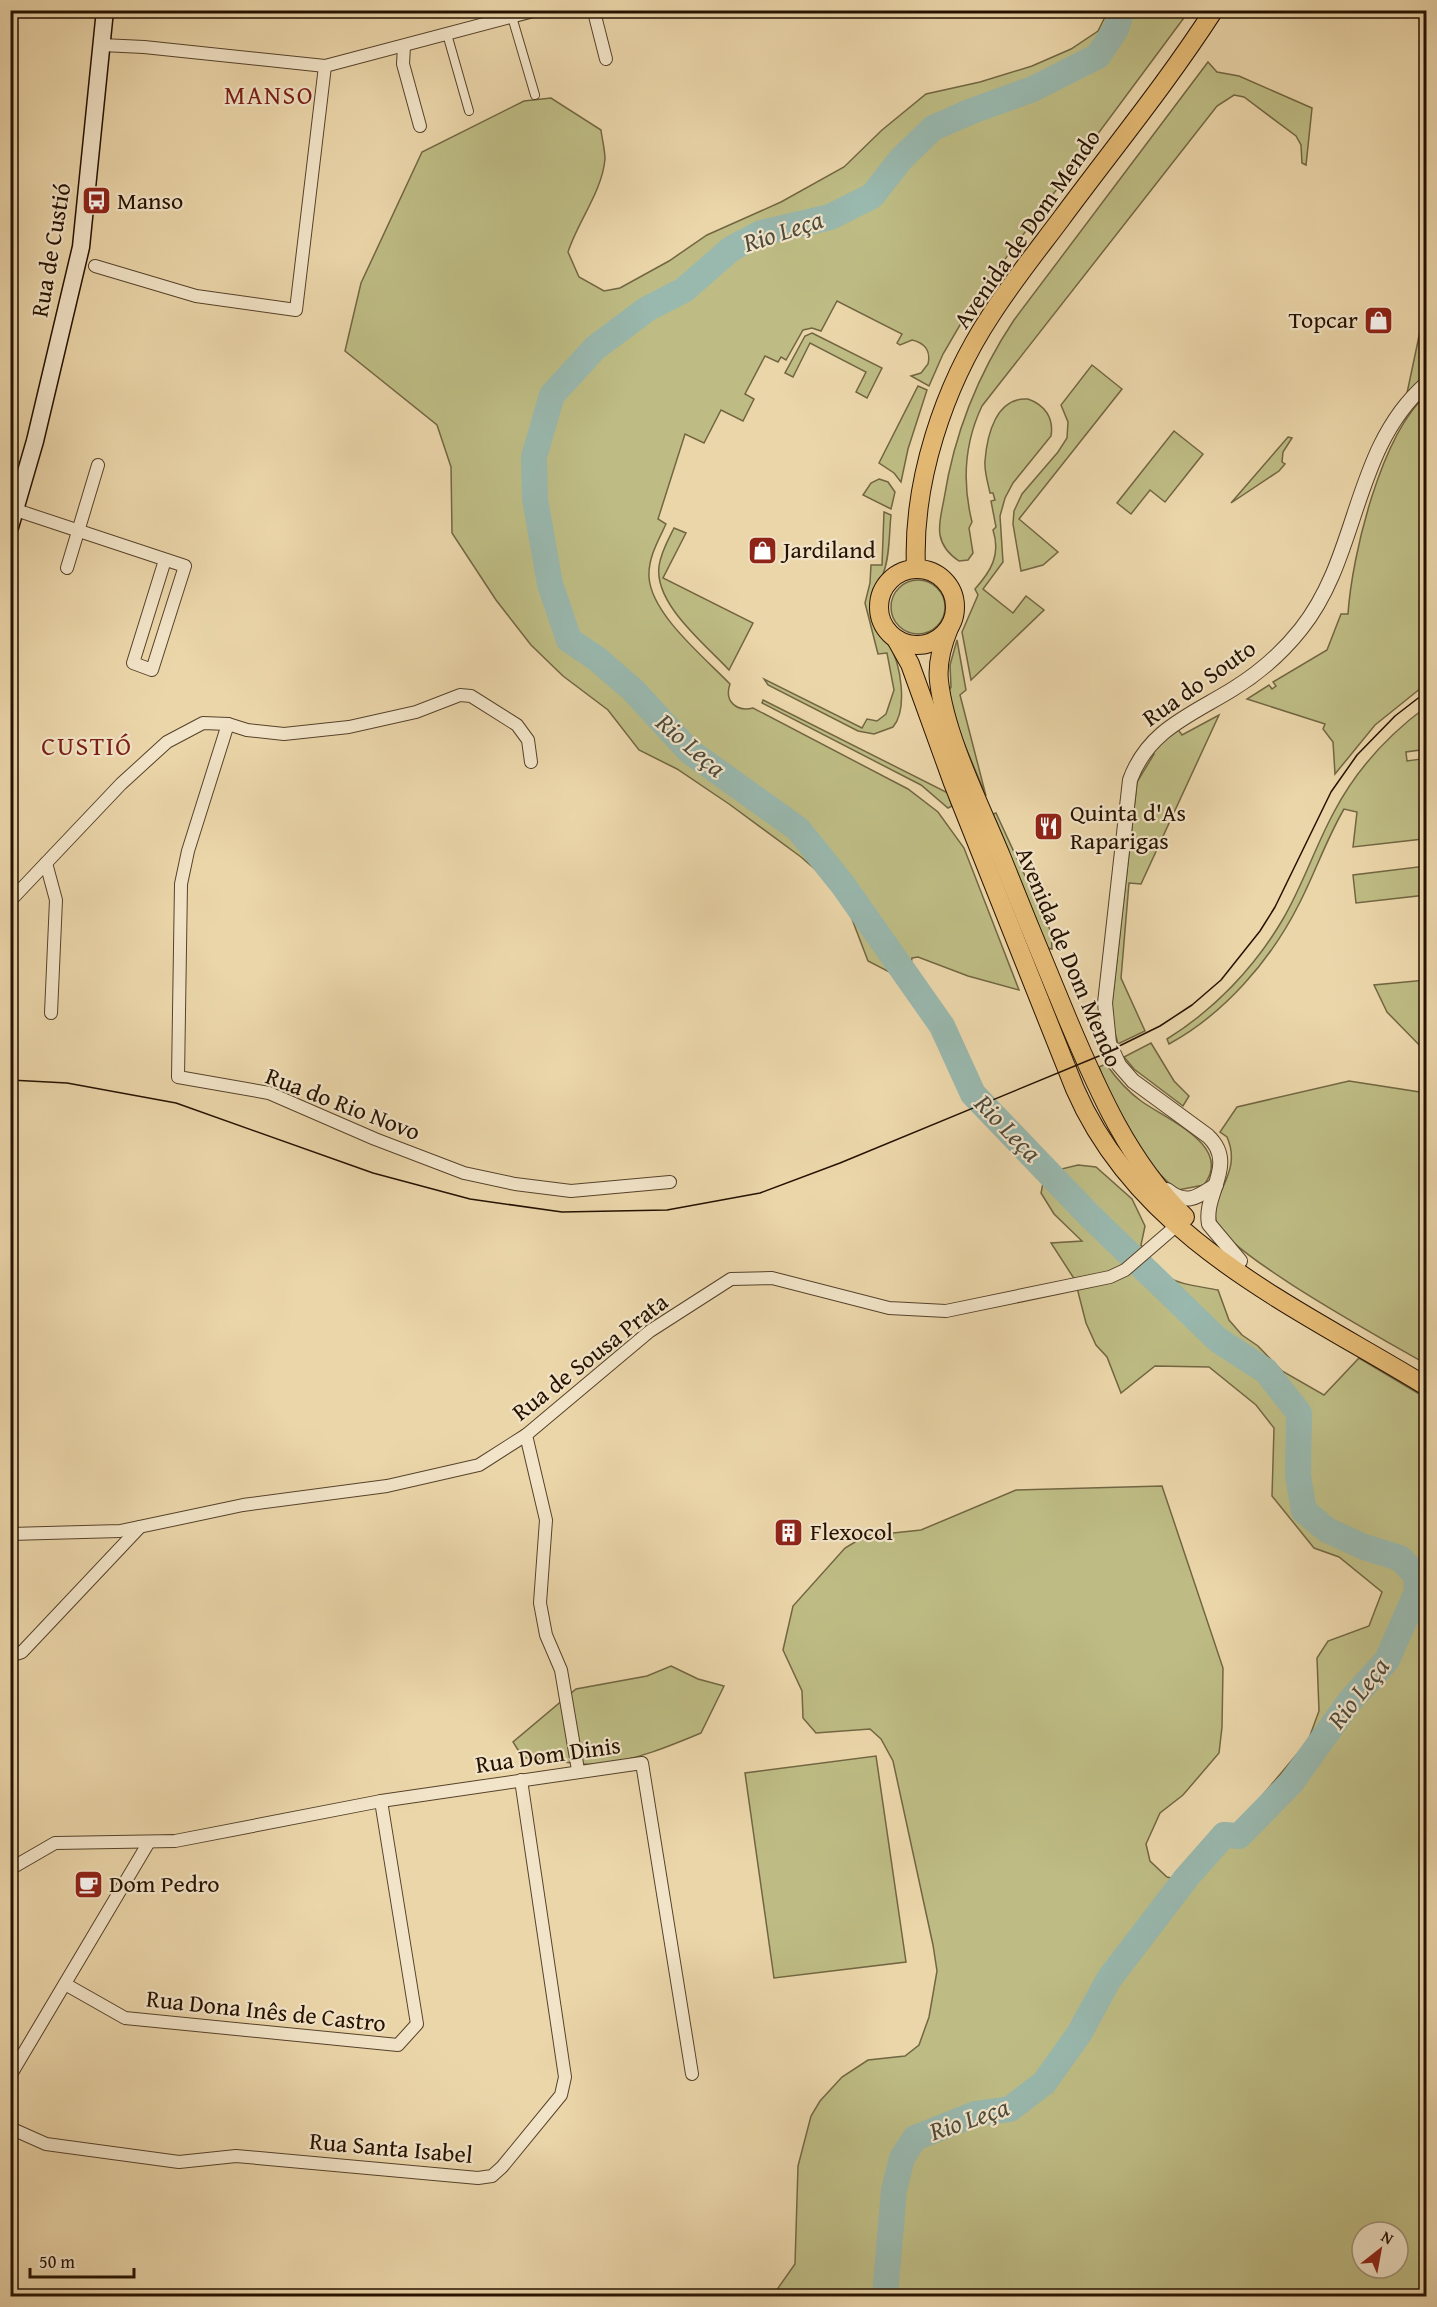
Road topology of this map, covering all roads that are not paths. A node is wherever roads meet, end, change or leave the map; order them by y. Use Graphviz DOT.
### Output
graph roads {
  1 [pos="105,10"];
  2 [pos="537,10"];
  3 [pos="1214,10"];
  4 [pos="592,11"];
  5 [pos="512,17"];
  6 [pos="447,34"];
  7 [pos="102,45"];
  8 [pos="404,46"];
  9 [pos="606,59"];
  10 [pos="325,66"];
  11 [pos="535,95"];
  12 [pos="470,111"];
  13 [pos="420,126"];
  14 [pos="95,266"];
  15 [pos="1426,384"];
  16 [pos="98,465"];
  17 [pos="16,510"];
  18 [pos="10,527"];
  19 [pos="79,531"];
  20 [pos="165,560"];
  21 [pos="67,568"];
  22 [pos="916,568"];
  23 [pos="949,628"];
  24 [pos="896,639"];
  25 [pos="228,724"];
  26 [pos="531,762"];
  27 [pos="46,863"];
  28 [pos="10,901"];
  29 [pos="51,1013"];
  30 [pos="1153,1178"];
  31 [pos="670,1182"];
  32 [pos="1216,1185"];
  33 [pos="1176,1226"];
  34 [pos="1240,1261"];
  35 [pos="1426,1373"];
  36 [pos="1426,1386"];
  37 [pos="526,1435"];
  38 [pos="140,1527"];
  39 [pos="10,1534"];
  40 [pos="10,1656"];
  41 [pos="578,1770"];
  42 [pos="521,1780"];
  43 [pos="381,1801"];
  44 [pos="149,1842"];
  45 [pos="10,1869"];
  46 [pos="65,1984"];
  47 [pos="692,2074"];
  48 [pos="10,2076"];
  49 [pos="10,2128"];
  1 -- 7 [label="main road, Rua de Custió"];
  2 -- 5 [label="street"];
  3 -- 22 [label="main road, Avenida de Dom Mendo"];
  4 -- 9 [label="street"];
  5 -- 6 [label="street"];
  5 -- 11 [label="street"];
  6 -- 8 [label="street"];
  6 -- 12 [label="street"];
  7 -- 10 [label="street"];
  7 -- 17 [label="main road, Rua de Custió"];
  8 -- 10 [label="street"];
  8 -- 13 [label="street"];
  10 -- 14 [label="street"];
  15 -- 32 [label="street, Rua do Souto"];
  16 -- 19 [label="street"];
  17 -- 18 [label="main road, Rua de Custió"];
  17 -- 19 [label="street"];
  19 -- 20 [label="street"];
  19 -- 21 [label="street"];
  20 -- 20 [label="street"];
  22 -- 23 [label="main road"];
  22 -- 24 [label="main road"];
  23 -- 24 [label="main road"];
  23 -- 30 [label="main road, Avenida de Dom Mendo"];
  24 -- 33 [label="main road, Avenida de Dom Mendo"];
  25 -- 26 [label="street"];
  25 -- 27 [label="street"];
  25 -- 31 [label="street, Rua do Rio Novo"];
  27 -- 28 [label="street"];
  27 -- 29 [label="street"];
  30 -- 32 [label="street"];
  30 -- 34 [label="main road, Avenida de Dom Mendo"];
  32 -- 34 [label="street, Rua do Souto"];
  33 -- 36 [label="main road, Avenida de Dom Mendo"];
  33 -- 37 [label="street, Rua de Sousa Prata"];
  34 -- 35 [label="main road, Avenida de Dom Mendo"];
  37 -- 38 [label="street, Rua de Sousa Prata"];
  37 -- 41 [label="street"];
  38 -- 39 [label="street, Rua de Sousa Prata"];
  38 -- 40 [label="street"];
  41 -- 42 [label="street, Rua Dom Dinis"];
  41 -- 47 [label="street, Rua Dom Dinis"];
  42 -- 43 [label="street, Rua Dom Dinis"];
  42 -- 49 [label="street, Rua Santa Isabel"];
  43 -- 44 [label="street, Rua Dom Dinis"];
  43 -- 46 [label="street, Rua Dona Inês de Castro"];
  44 -- 45 [label="street, Rua Dom Dinis"];
  44 -- 46 [label="street"];
  46 -- 48 [label="street"];
}
